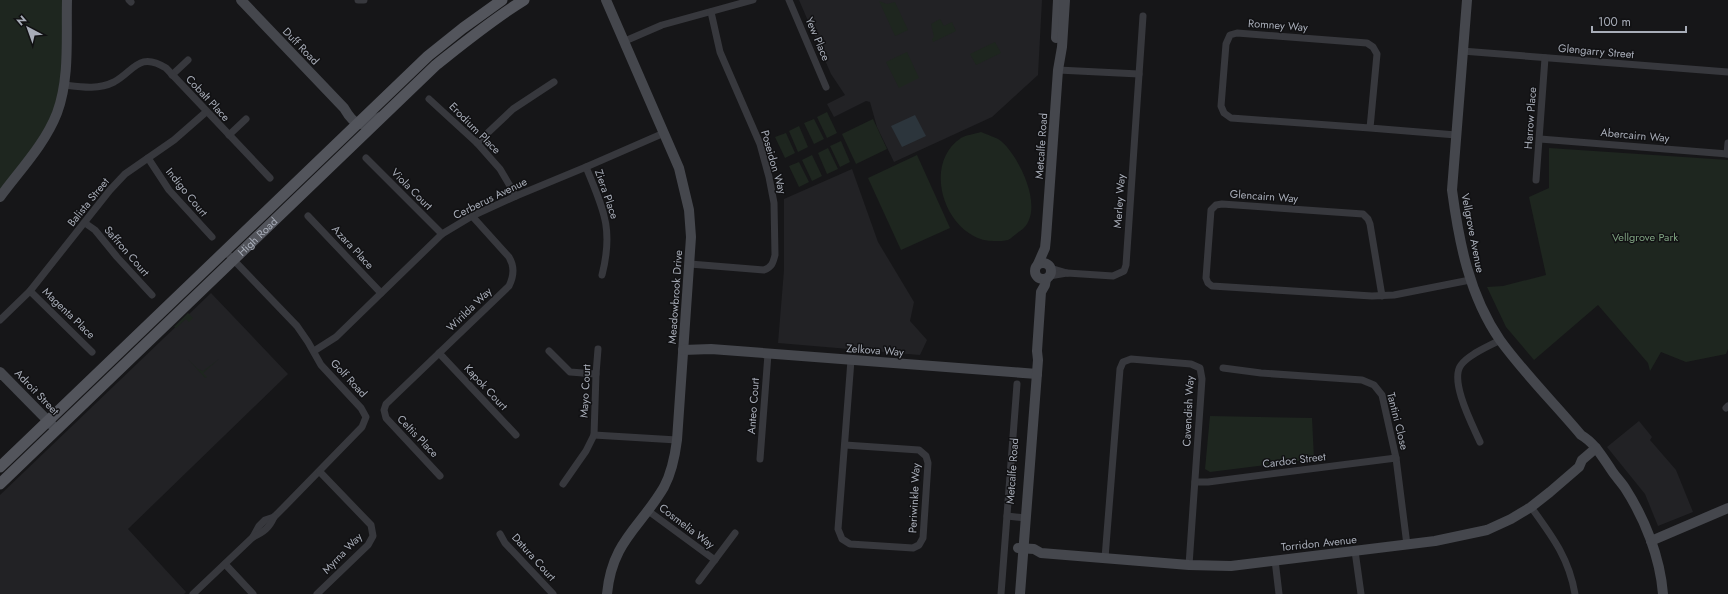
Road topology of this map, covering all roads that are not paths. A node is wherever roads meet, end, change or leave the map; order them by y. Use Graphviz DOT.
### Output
graph roads {
  1 [pos="67,0"];
  2 [pos="242,0"];
  3 [pos="358,0"];
  4 [pos="364,0"];
  5 [pos="502,0"];
  6 [pos="524,0"];
  7 [pos="606,0"];
  8 [pos="753,0"];
  9 [pos="789,0"];
  10 [pos="1058,0"];
  11 [pos="1065,0"];
  12 [pos="1467,0"];
  13 [pos="711,12"];
  14 [pos="1143,16"];
  15 [pos="624,42"];
  16 [pos="1462,51"];
  17 [pos="1545,58"];
  18 [pos="188,60"];
  19 [pos="1058,70"];
  20 [pos="1728,72"];
  21 [pos="1139,74"];
  22 [pos="172,75"];
  23 [pos="554,82"];
  24 [pos="64,85"];
  25 [pos="826,87"];
  26 [pos="429,98"];
  27 [pos="206,112"];
  28 [pos="382,116"];
  29 [pos="246,119"];
  30 [pos="359,124"];
  31 [pos="1370,128"];
  32 [pos="664,133"];
  33 [pos="229,135"];
  34 [pos="1456,135"];
  35 [pos="1540,139"];
  36 [pos="478,143"];
  37 [pos="1728,143"];
  38 [pos="352,145"];
  39 [pos="1728,154"];
  40 [pos="148,158"];
  41 [pos="366,158"];
  42 [pos="586,167"];
  43 [pos="270,178"];
  44 [pos="1536,180"];
  45 [pos="516,196"];
  46 [pos="0,197"];
  47 [pos="308,216"];
  48 [pos="472,216"];
  49 [pos="85,223"];
  50 [pos="442,234"];
  51 [pos="212,237"];
  52 [pos="1044,248"];
  53 [pos="225,251"];
  54 [pos="233,260"];
  55 [pos="690,264"];
  56 [pos="1046,273"];
  57 [pos="602,274"];
  58 [pos="1470,280"];
  59 [pos="30,291"];
  60 [pos="381,293"];
  61 [pos="152,295"];
  62 [pos="1382,296"];
  63 [pos="0,320"];
  64 [pos="1500,340"];
  65 [pos="684,347"];
  66 [pos="598,349"];
  67 [pos="314,351"];
  68 [pos="549,351"];
  69 [pos="92,352"];
  70 [pos="439,353"];
  71 [pos="768,354"];
  72 [pos="851,360"];
  73 [pos="1223,368"];
  74 [pos="0,372"];
  75 [pos="596,374"];
  76 [pos="1034,374"];
  77 [pos="0,380"];
  78 [pos="1017,384"];
  79 [pos="384,410"];
  80 [pos="46,423"];
  81 [pos="54,432"];
  82 [pos="516,435"];
  83 [pos="594,435"];
  84 [pos="677,440"];
  85 [pos="1480,442"];
  86 [pos="845,445"];
  87 [pos="1596,452"];
  88 [pos="1396,458"];
  89 [pos="760,459"];
  90 [pos="0,467"];
  91 [pos="320,472"];
  92 [pos="440,476"];
  93 [pos="1195,482"];
  94 [pos="0,484"];
  95 [pos="564,484"];
  96 [pos="1531,507"];
  97 [pos="1728,508"];
  98 [pos="647,510"];
  99 [pos="1007,516"];
  100 [pos="1023,518"];
  101 [pos="736,533"];
  102 [pos="500,534"];
  103 [pos="1651,541"];
  104 [pos="1407,544"];
  105 [pos="1356,551"];
  106 [pos="1020,552"];
  107 [pos="1105,558"];
  108 [pos="715,560"];
  109 [pos="1275,560"];
  110 [pos="225,564"];
  111 [pos="1189,565"];
  112 [pos="698,581"];
  113 [pos="194,594"];
  114 [pos="253,594"];
  115 [pos="317,594"];
  116 [pos="553,594"];
  117 [pos="607,594"];
  118 [pos="1001,594"];
  119 [pos="1014,594"];
  120 [pos="1020,594"];
  121 [pos="1279,594"];
  122 [pos="1361,594"];
  123 [pos="1573,594"];
  124 [pos="1662,594"];
  1 -- 24 [label="street"];
  2 -- 30 [label="street, Duff Road"];
  3 -- 4 [label="street"];
  5 -- 30 [label="main road, High Road"];
  6 -- 28 [label="main road, High Road"];
  7 -- 15 [label="street, Meadowbrook Drive"];
  8 -- 13 [label="street"];
  9 -- 25 [label="street, Yew Place"];
  10 -- 19 [label="street, Metcalfe Road"];
  11 -- 19 [label="street, Metcalfe Road"];
  12 -- 16 [label="street, Vellgrove Avenue"];
  13 -- 15 [label="street"];
  13 -- 55 [label="street, Poseidon Way"];
  14 -- 21 [label="street, Merley Way"];
  15 -- 32 [label="street, Meadowbrook Drive"];
  16 -- 17 [label="street, Glengarry Street"];
  16 -- 34 [label="street, Vellgrove Avenue"];
  17 -- 20 [label="street, Glengarry Street"];
  17 -- 35 [label="street, Harrow Place"];
  18 -- 22 [label="street, Cobalt Place"];
  19 -- 21 [label="street"];
  19 -- 52 [label="street, Metcalfe Road"];
  21 -- 56 [label="street, Merley Way"];
  22 -- 24 [label="street, Cobalt Place"];
  22 -- 27 [label="street, Cobalt Place"];
  23 -- 36 [label="street"];
  24 -- 46 [label="street"];
  26 -- 36 [label="street, Erodium Place"];
  27 -- 33 [label="street, Cobalt Place"];
  27 -- 40 [label="street, Balista Street"];
  28 -- 30 [label="street"];
  28 -- 38 [label="main road, High Road"];
  29 -- 33 [label="street, Cobalt Place"];
  30 -- 38 [label="street"];
  30 -- 53 [label="main road, High Road"];
  31 -- 31 [label="street, Romney Way"];
  31 -- 34 [label="street, Romney Way"];
  32 -- 42 [label="street, Cerberus Avenue"];
  32 -- 55 [label="street, Meadowbrook Drive"];
  33 -- 43 [label="street, Cobalt Place"];
  34 -- 58 [label="street, Vellgrove Avenue"];
  35 -- 39 [label="street, Abercairn Way"];
  35 -- 44 [label="street, Harrow Place"];
  36 -- 45 [label="street, Erodium Place"];
  37 -- 39 [label="street"];
  38 -- 54 [label="main road, High Road"];
  40 -- 49 [label="street, Balista Street"];
  40 -- 51 [label="street, Indigo Court"];
  41 -- 50 [label="street, Viola Court"];
  42 -- 45 [label="street, Cerberus Avenue"];
  42 -- 57 [label="street, Ziera Place"];
  45 -- 48 [label="street, Cerberus Avenue"];
  47 -- 60 [label="street, Azara Place"];
  48 -- 50 [label="street, Cerberus Avenue"];
  48 -- 70 [label="street, Wirilda Way"];
  49 -- 59 [label="street, Balista Street"];
  49 -- 61 [label="street, Saffron Court"];
  50 -- 60 [label="street, Cerberus Avenue"];
  52 -- 56 [label="street, Metcalfe Road"];
  52 -- 56 [label="street, Metcalfe Road"];
  53 -- 54 [label="street, Golf Road"];
  53 -- 80 [label="main road, High Road"];
  54 -- 67 [label="street, Golf Road"];
  54 -- 81 [label="main road, High Road"];
  55 -- 65 [label="street, Meadowbrook Drive"];
  56 -- 76 [label="street, Metcalfe Road"];
  58 -- 62 [label="street, Glencairn Way"];
  58 -- 64 [label="street, Vellgrove Avenue"];
  59 -- 63 [label="street, Balista Street"];
  59 -- 69 [label="street, Magenta Place"];
  60 -- 67 [label="street, Cerberus Avenue"];
  62 -- 62 [label="street, Glencairn Way"];
  64 -- 85 [label="street"];
  64 -- 87 [label="street, Vellgrove Avenue"];
  65 -- 71 [label="street, Zelkova Way"];
  65 -- 84 [label="street, Meadowbrook Drive"];
  66 -- 75 [label="street, Mayo Court"];
  67 -- 91 [label="street, Golf Road"];
  68 -- 75 [label="street"];
  70 -- 79 [label="street, Wirilda Way"];
  70 -- 82 [label="street, Kapok Court"];
  71 -- 72 [label="street, Zelkova Way"];
  71 -- 89 [label="street, Anteo Court"];
  72 -- 76 [label="street, Zelkova Way"];
  72 -- 86 [label="street, Periwinkle Way"];
  73 -- 88 [label="street, Tantini Close"];
  74 -- 80 [label="street, Adroit Street"];
  75 -- 83 [label="street, Mayo Court"];
  76 -- 100 [label="street, Metcalfe Road"];
  77 -- 80 [label="street, Adroit Street"];
  78 -- 99 [label="street"];
  79 -- 92 [label="street, Celtis Place"];
  80 -- 81 [label="street, Adroit Street"];
  80 -- 90 [label="main road, High Road"];
  81 -- 94 [label="main road, High Road"];
  83 -- 84 [label="street"];
  83 -- 95 [label="street, Mayo Court"];
  84 -- 98 [label="street, Meadowbrook Drive"];
  86 -- 86 [label="street, Periwinkle Way"];
  87 -- 96 [label="street, Torridon Avenue"];
  87 -- 103 [label="street, Vellgrove Avenue"];
  88 -- 93 [label="street, Cardoc Street"];
  88 -- 104 [label="street, Tantini Close"];
  91 -- 110 [label="street, Golf Road"];
  91 -- 115 [label="street, Myrna Way"];
  93 -- 107 [label="street, Cavendish Way"];
  93 -- 111 [label="street, Cavendish Way"];
  96 -- 104 [label="street, Torridon Avenue"];
  96 -- 123 [label="street"];
  97 -- 103 [label="street"];
  98 -- 108 [label="street, Cosmelia Way"];
  98 -- 117 [label="street, Meadowbrook Drive"];
  99 -- 100 [label="street"];
  99 -- 118 [label="street"];
  100 -- 106 [label="street, Metcalfe Road"];
  101 -- 108 [label="street, Cosmelia Way"];
  102 -- 116 [label="street, Datura Court"];
  103 -- 124 [label="street, Vellgrove Avenue"];
  104 -- 105 [label="street, Torridon Avenue"];
  105 -- 109 [label="street, Torridon Avenue"];
  105 -- 122 [label="street"];
  106 -- 107 [label="street, Torridon Avenue"];
  106 -- 119 [label="street, Metcalfe Road"];
  106 -- 120 [label="street, Metcalfe Road"];
  107 -- 111 [label="street, Torridon Avenue"];
  108 -- 112 [label="street, Cosmelia Way"];
  109 -- 111 [label="street, Torridon Avenue"];
  109 -- 121 [label="street"];
  110 -- 113 [label="street, Golf Road"];
  110 -- 114 [label="street"];
}
